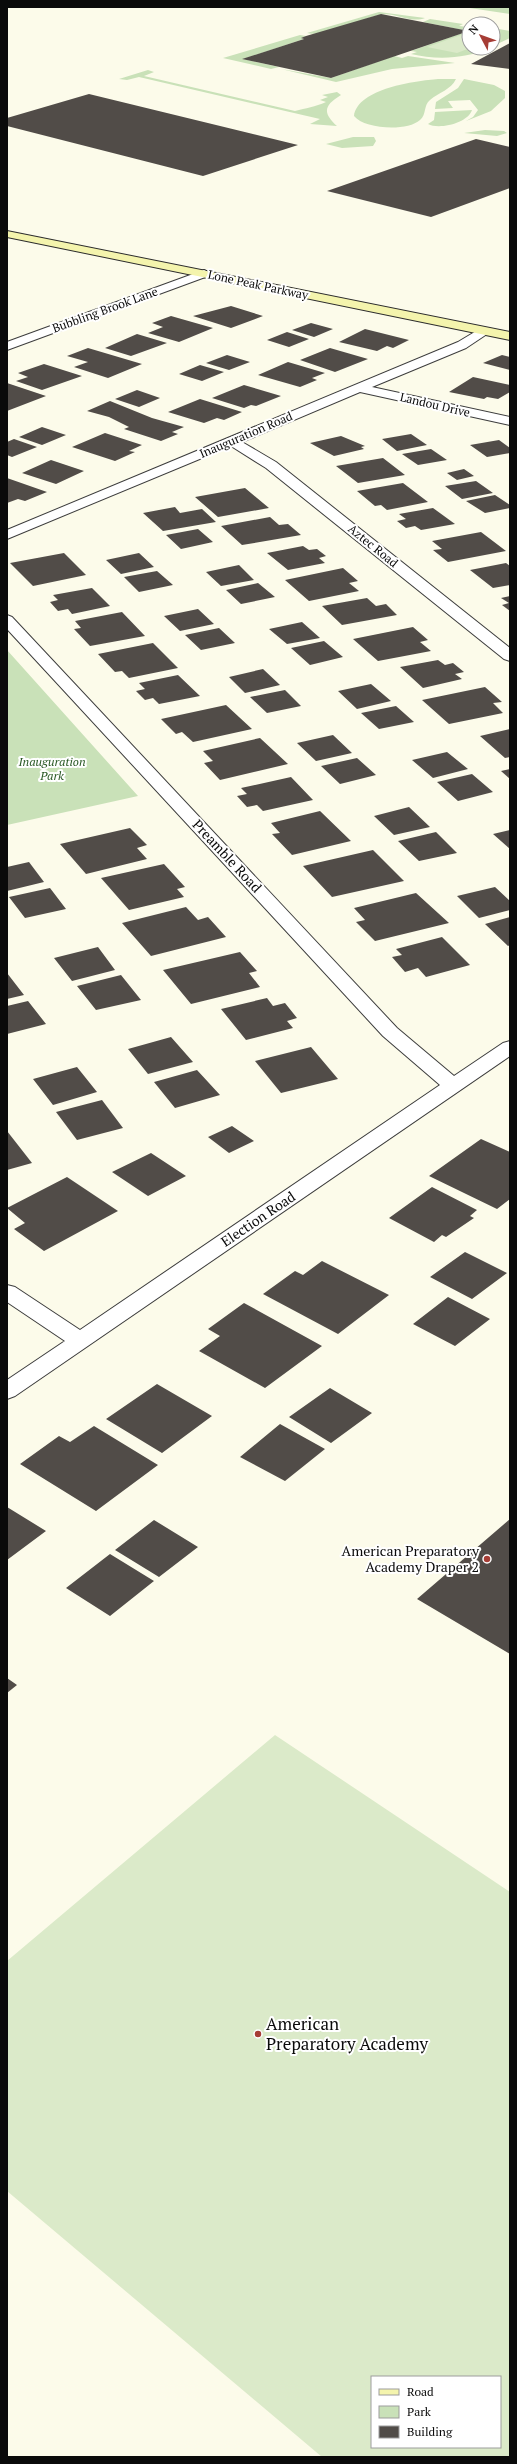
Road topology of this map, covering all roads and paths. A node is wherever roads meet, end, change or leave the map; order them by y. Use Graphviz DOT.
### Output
graph roads {
  1 [pos="7,234"];
  2 [pos="204,274"];
  3 [pos="483,330"];
  4 [pos="510,336"];
  5 [pos="7,346"];
  6 [pos="359,388"];
  7 [pos="510,421"];
  8 [pos="232,441"];
  9 [pos="7,535"];
  10 [pos="7,620"];
  11 [pos="510,656"];
  12 [pos="510,1047"];
  13 [pos="453,1086"];
  14 [pos="7,1292"];
  15 [pos="81,1340"];
  16 [pos="7,1391"];
  1 -- 2 [label="main road, Lone Peak Parkway"];
  2 -- 3 [label="main road, Lone Peak Parkway"];
  2 -- 5 [label="street, Bubbling Brook Lane"];
  3 -- 4 [label="main road, Lone Peak Parkway"];
  3 -- 6 [label="street, Inauguration Road"];
  6 -- 7 [label="street, Landou Drive"];
  6 -- 8 [label="street, Inauguration Road"];
  8 -- 9 [label="street, Inauguration Road"];
  8 -- 11 [label="street, Aztec Road"];
  10 -- 13 [label="street, Preamble Road"];
  12 -- 13 [label="street, Election Road"];
  13 -- 15 [label="street, Election Road"];
  14 -- 15 [label="street"];
  15 -- 16 [label="street, Election Road"];
}
